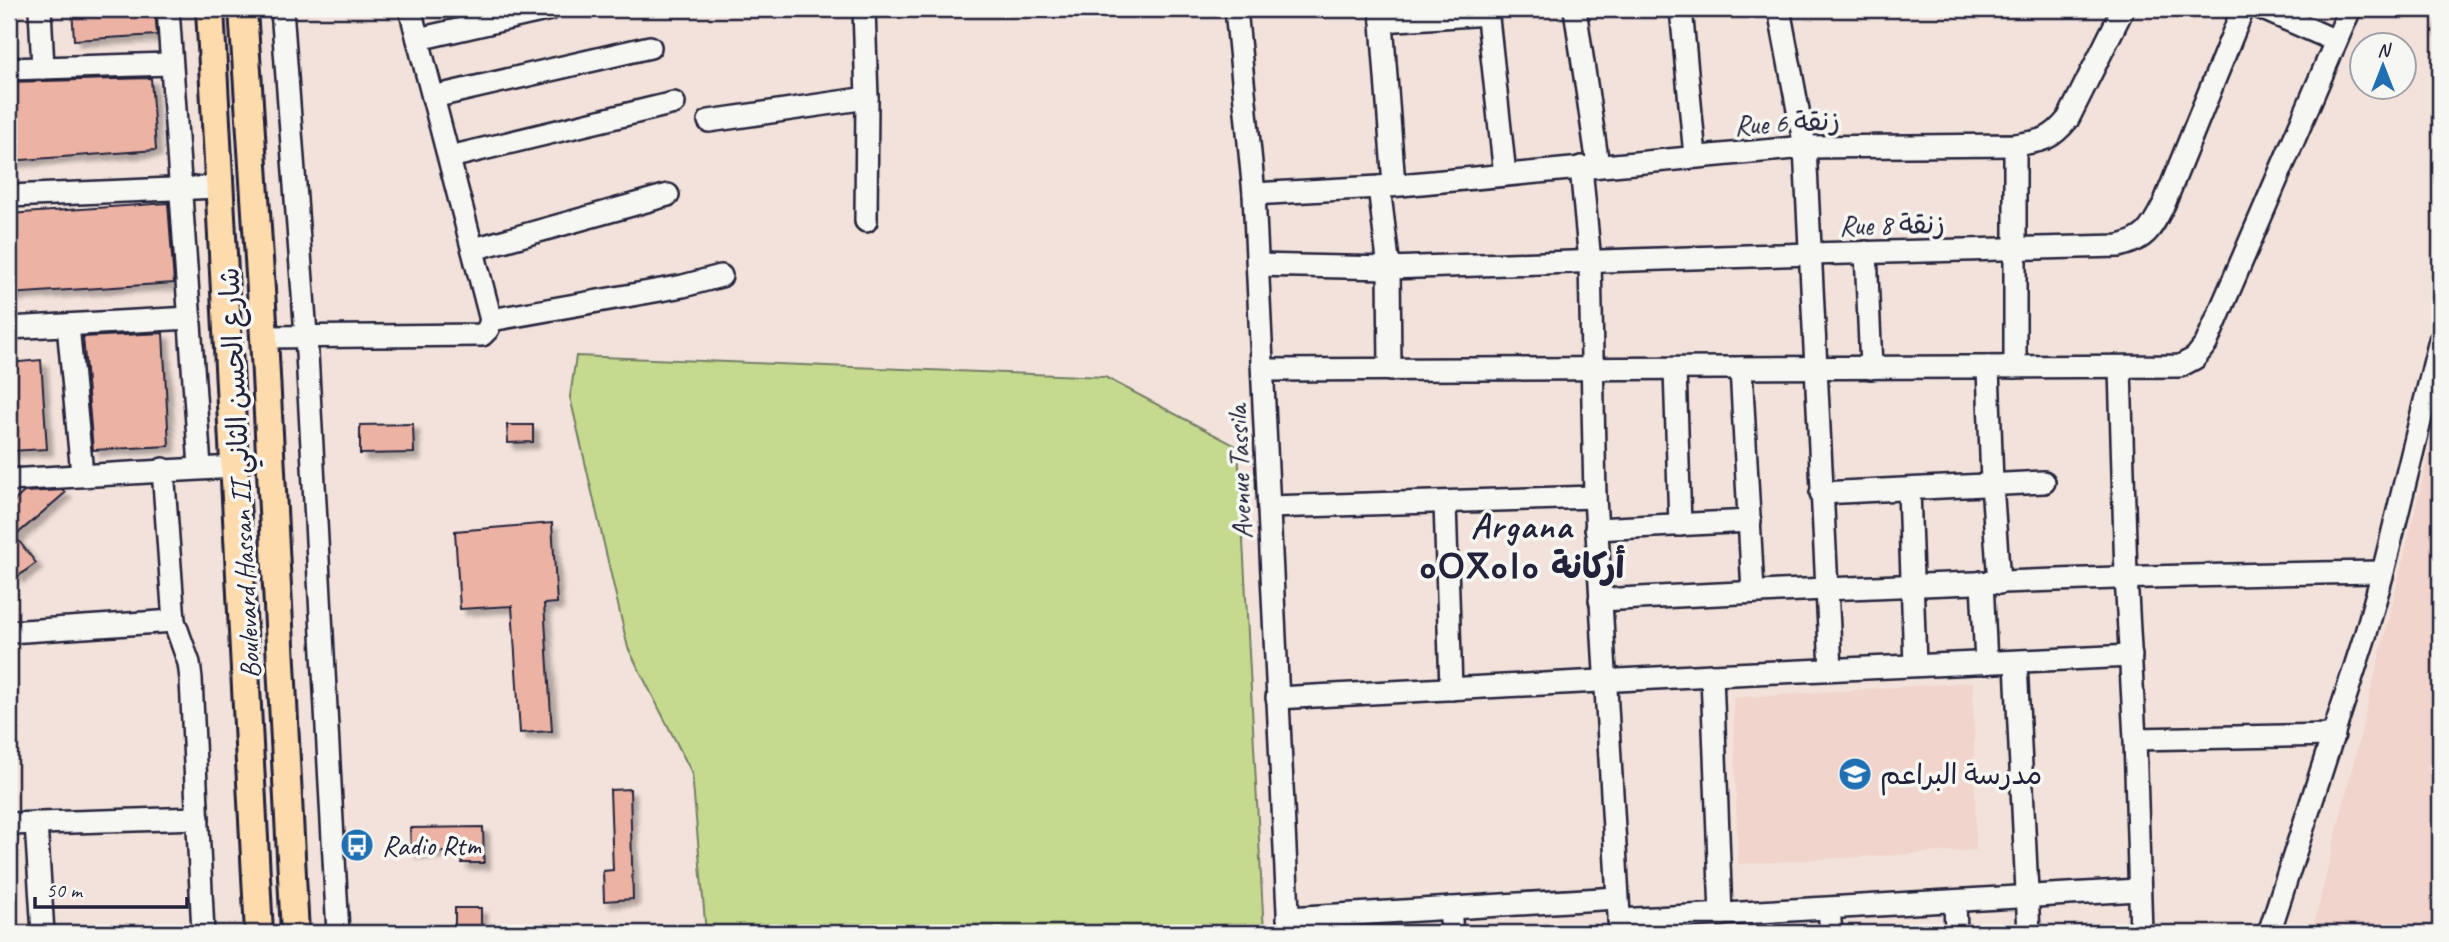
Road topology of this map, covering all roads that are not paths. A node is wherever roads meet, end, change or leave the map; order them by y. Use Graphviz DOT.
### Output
graph roads {
  1 [pos="40,9"];
  2 [pos="168,9"];
  3 [pos="210,9"];
  4 [pos="243,9"];
  5 [pos="282,9"];
  6 [pos="410,9"];
  7 [pos="550,9"];
  8 [pos="864,9"];
  9 [pos="1236,9"];
  10 [pos="1575,9"];
  11 [pos="1681,9"];
  12 [pos="1779,9"];
  13 [pos="2123,9"];
  14 [pos="2243,9"];
  15 [pos="2263,9"];
  16 [pos="2350,9"];
  17 [pos="1488,12"];
  18 [pos="1381,15"];
  19 [pos="418,39"];
  20 [pos="2336,41"];
  21 [pos="650,47"];
  22 [pos="170,64"];
  23 [pos="43,68"];
  24 [pos="9,69"];
  25 [pos="433,97"];
  26 [pos="867,98"];
  27 [pos="674,103"];
  28 [pos="709,121"];
  29 [pos="2015,145"];
  30 [pos="1805,147"];
  31 [pos="1695,156"];
  32 [pos="450,158"];
  33 [pos="1590,166"];
  34 [pos="1505,175"];
  35 [pos="1386,186"];
  36 [pos="218,187"];
  37 [pos="180,188"];
  38 [pos="1254,194"];
  39 [pos="668,195"];
  40 [pos="9,196"];
  41 [pos="866,221"];
  42 [pos="474,249"];
  43 [pos="2015,249"];
  44 [pos="1866,252"];
  45 [pos="1810,254"];
  46 [pos="1590,262"];
  47 [pos="1258,265"];
  48 [pos="1389,268"];
  49 [pos="721,276"];
  50 [pos="190,318"];
  51 [pos="491,320"];
  52 [pos="68,325"];
  53 [pos="9,328"];
  54 [pos="306,335"];
  55 [pos="264,337"];
  56 [pos="2440,340"];
  57 [pos="1816,368"];
  58 [pos="1871,368"];
  59 [pos="1988,368"];
  60 [pos="2015,368"];
  61 [pos="2120,368"];
  62 [pos="1592,369"];
  63 [pos="1675,369"];
  64 [pos="1741,369"];
  65 [pos="1263,370"];
  66 [pos="1390,370"];
  67 [pos="200,467"];
  68 [pos="234,467"];
  69 [pos="163,469"];
  70 [pos="82,474"];
  71 [pos="9,480"];
  72 [pos="2044,482"];
  73 [pos="1992,484"];
  74 [pos="1909,489"];
  75 [pos="1821,493"];
  76 [pos="1595,497"];
  77 [pos="1445,503"];
  78 [pos="1269,507"];
  79 [pos="1750,521"];
  80 [pos="1681,525"];
  81 [pos="1596,529"];
  82 [pos="2383,572"];
  83 [pos="2126,576"];
  84 [pos="1991,583"];
  85 [pos="1913,585"];
  86 [pos="1828,588"];
  87 [pos="1753,592"];
  88 [pos="1600,600"];
  89 [pos="174,621"];
  90 [pos="9,632"];
  91 [pos="2131,656"];
  92 [pos="1986,663"];
  93 [pos="2016,663"];
  94 [pos="1915,665"];
  95 [pos="1831,669"];
  96 [pos="1712,675"];
  97 [pos="1605,681"];
  98 [pos="1451,689"];
  99 [pos="1277,698"];
  100 [pos="2334,735"];
  101 [pos="2135,739"];
  102 [pos="198,818"];
  103 [pos="36,823"];
  104 [pos="9,824"];
  105 [pos="2138,890"];
  106 [pos="2027,897"];
  107 [pos="1616,898"];
  108 [pos="1955,901"];
  109 [pos="1450,908"];
  110 [pos="1829,909"];
  111 [pos="1721,915"];
  112 [pos="1752,923"];
  113 [pos="1288,926"];
  114 [pos="1619,927"];
  115 [pos="43,933"];
  116 [pos="203,933"];
  117 [pos="259,933"];
  118 [pos="295,933"];
  119 [pos="338,933"];
  120 [pos="1452,933"];
  121 [pos="1831,933"];
  122 [pos="1956,933"];
  123 [pos="2029,933"];
  124 [pos="2141,933"];
  125 [pos="2269,933"];
  1 -- 23 [label="street"];
  2 -- 22 [label="street"];
  3 -- 36 [label="main road, Boulevard Hassan II شارع الحسن الثاني"];
  4 -- 55 [label="main road, Boulevard Hassan II شارع الحسن الثاني"];
  5 -- 54 [label="street"];
  6 -- 19 [label="street"];
  7 -- 19 [label="street"];
  8 -- 26 [label="street"];
  9 -- 38 [label="street, Avenue Tassila"];
  10 -- 33 [label="street"];
  11 -- 31 [label="street"];
  12 -- 30 [label="street"];
  13 -- 29 [label="street, Rue 6 زنقة"];
  14 -- 43 [label="street, Rue 8 زنقة"];
  15 -- 20 [label="street"];
  16 -- 20 [label="street"];
  17 -- 18 [label="street"];
  17 -- 34 [label="street"];
  18 -- 35 [label="street"];
  19 -- 25 [label="street"];
  20 -- 61 [label="street"];
  21 -- 25 [label="street"];
  22 -- 23 [label="street"];
  22 -- 37 [label="street"];
  23 -- 24 [label="street"];
  25 -- 32 [label="street"];
  26 -- 28 [label="street"];
  26 -- 41 [label="street"];
  27 -- 32 [label="street"];
  29 -- 30 [label="street, Rue 6 زنقة"];
  29 -- 43 [label="street"];
  30 -- 31 [label="street, Rue 6 زنقة"];
  30 -- 45 [label="street"];
  31 -- 33 [label="street, Rue 6 زنقة"];
  32 -- 42 [label="street"];
  33 -- 34 [label="street, Rue 6 زنقة"];
  33 -- 46 [label="street"];
  34 -- 35 [label="street, Rue 6 زنقة"];
  35 -- 38 [label="street, Rue 6 زنقة"];
  35 -- 48 [label="street"];
  36 -- 37 [label="street"];
  36 -- 68 [label="main road, Boulevard Hassan II شارع الحسن الثاني"];
  37 -- 40 [label="street"];
  37 -- 50 [label="street"];
  38 -- 47 [label="street, Avenue Tassila"];
  39 -- 42 [label="street"];
  42 -- 51 [label="street"];
  43 -- 44 [label="street, Rue 8 زنقة"];
  43 -- 60 [label="street"];
  44 -- 45 [label="street, Rue 8 زنقة"];
  44 -- 58 [label="street"];
  45 -- 46 [label="street, Rue 8 زنقة"];
  45 -- 57 [label="street"];
  46 -- 48 [label="street, Rue 8 زنقة"];
  46 -- 62 [label="street"];
  47 -- 48 [label="street, Rue 8 زنقة"];
  47 -- 65 [label="street, Avenue Tassila"];
  48 -- 66 [label="street"];
  49 -- 51 [label="street"];
  50 -- 52 [label="street"];
  50 -- 67 [label="street"];
  51 -- 54 [label="street"];
  52 -- 53 [label="street"];
  52 -- 70 [label="street"];
  54 -- 55 [label="street"];
  54 -- 119 [label="street"];
  55 -- 118 [label="main road, Boulevard Hassan II شارع الحسن الثاني"];
  56 -- 82 [label="street"];
  57 -- 58 [label="street"];
  57 -- 64 [label="street"];
  57 -- 75 [label="street"];
  58 -- 59 [label="street"];
  59 -- 60 [label="street"];
  59 -- 73 [label="street"];
  60 -- 61 [label="street"];
  61 -- 83 [label="street"];
  62 -- 63 [label="street"];
  62 -- 66 [label="street"];
  62 -- 76 [label="street"];
  63 -- 64 [label="street"];
  63 -- 80 [label="street"];
  64 -- 79 [label="street"];
  65 -- 66 [label="street"];
  65 -- 78 [label="street, Avenue Tassila"];
  67 -- 68 [label="street"];
  67 -- 69 [label="street"];
  68 -- 117 [label="main road, Boulevard Hassan II شارع الحسن الثاني"];
  69 -- 70 [label="street"];
  69 -- 89 [label="street"];
  70 -- 71 [label="street"];
  72 -- 73 [label="street"];
  73 -- 74 [label="street"];
  73 -- 84 [label="street"];
  74 -- 75 [label="street"];
  74 -- 85 [label="street"];
  75 -- 86 [label="street"];
  76 -- 77 [label="street"];
  76 -- 81 [label="street"];
  77 -- 78 [label="street"];
  77 -- 98 [label="street"];
  78 -- 99 [label="street, Avenue Tassila"];
  79 -- 80 [label="street"];
  79 -- 87 [label="street"];
  80 -- 81 [label="street"];
  81 -- 88 [label="street"];
  82 -- 83 [label="street"];
  82 -- 100 [label="street"];
  83 -- 84 [label="street"];
  83 -- 91 [label="street"];
  84 -- 85 [label="street"];
  84 -- 92 [label="street"];
  85 -- 86 [label="street"];
  85 -- 94 [label="street"];
  86 -- 87 [label="street"];
  86 -- 95 [label="street"];
  87 -- 88 [label="street"];
  88 -- 97 [label="street"];
  89 -- 90 [label="street"];
  89 -- 102 [label="street"];
  91 -- 93 [label="street"];
  91 -- 101 [label="street"];
  92 -- 93 [label="street"];
  92 -- 94 [label="street"];
  93 -- 106 [label="street"];
  94 -- 95 [label="street"];
  95 -- 96 [label="street"];
  96 -- 97 [label="street"];
  96 -- 111 [label="street"];
  97 -- 98 [label="street"];
  97 -- 107 [label="street"];
  98 -- 99 [label="street"];
  99 -- 113 [label="street, Avenue Tassila"];
  100 -- 101 [label="street"];
  100 -- 125 [label="street"];
  101 -- 105 [label="street"];
  102 -- 103 [label="street"];
  102 -- 116 [label="street"];
  103 -- 104 [label="street"];
  103 -- 115 [label="street"];
  105 -- 106 [label="street"];
  105 -- 124 [label="street"];
  106 -- 108 [label="street"];
  106 -- 123 [label="street"];
  107 -- 109 [label="street"];
  107 -- 114 [label="street"];
  108 -- 110 [label="street"];
  108 -- 122 [label="street"];
  109 -- 113 [label="street"];
  109 -- 120 [label="street"];
  110 -- 112 [label="street"];
  110 -- 121 [label="street"];
  111 -- 112 [label="street"];
  111 -- 114 [label="street"];
}
